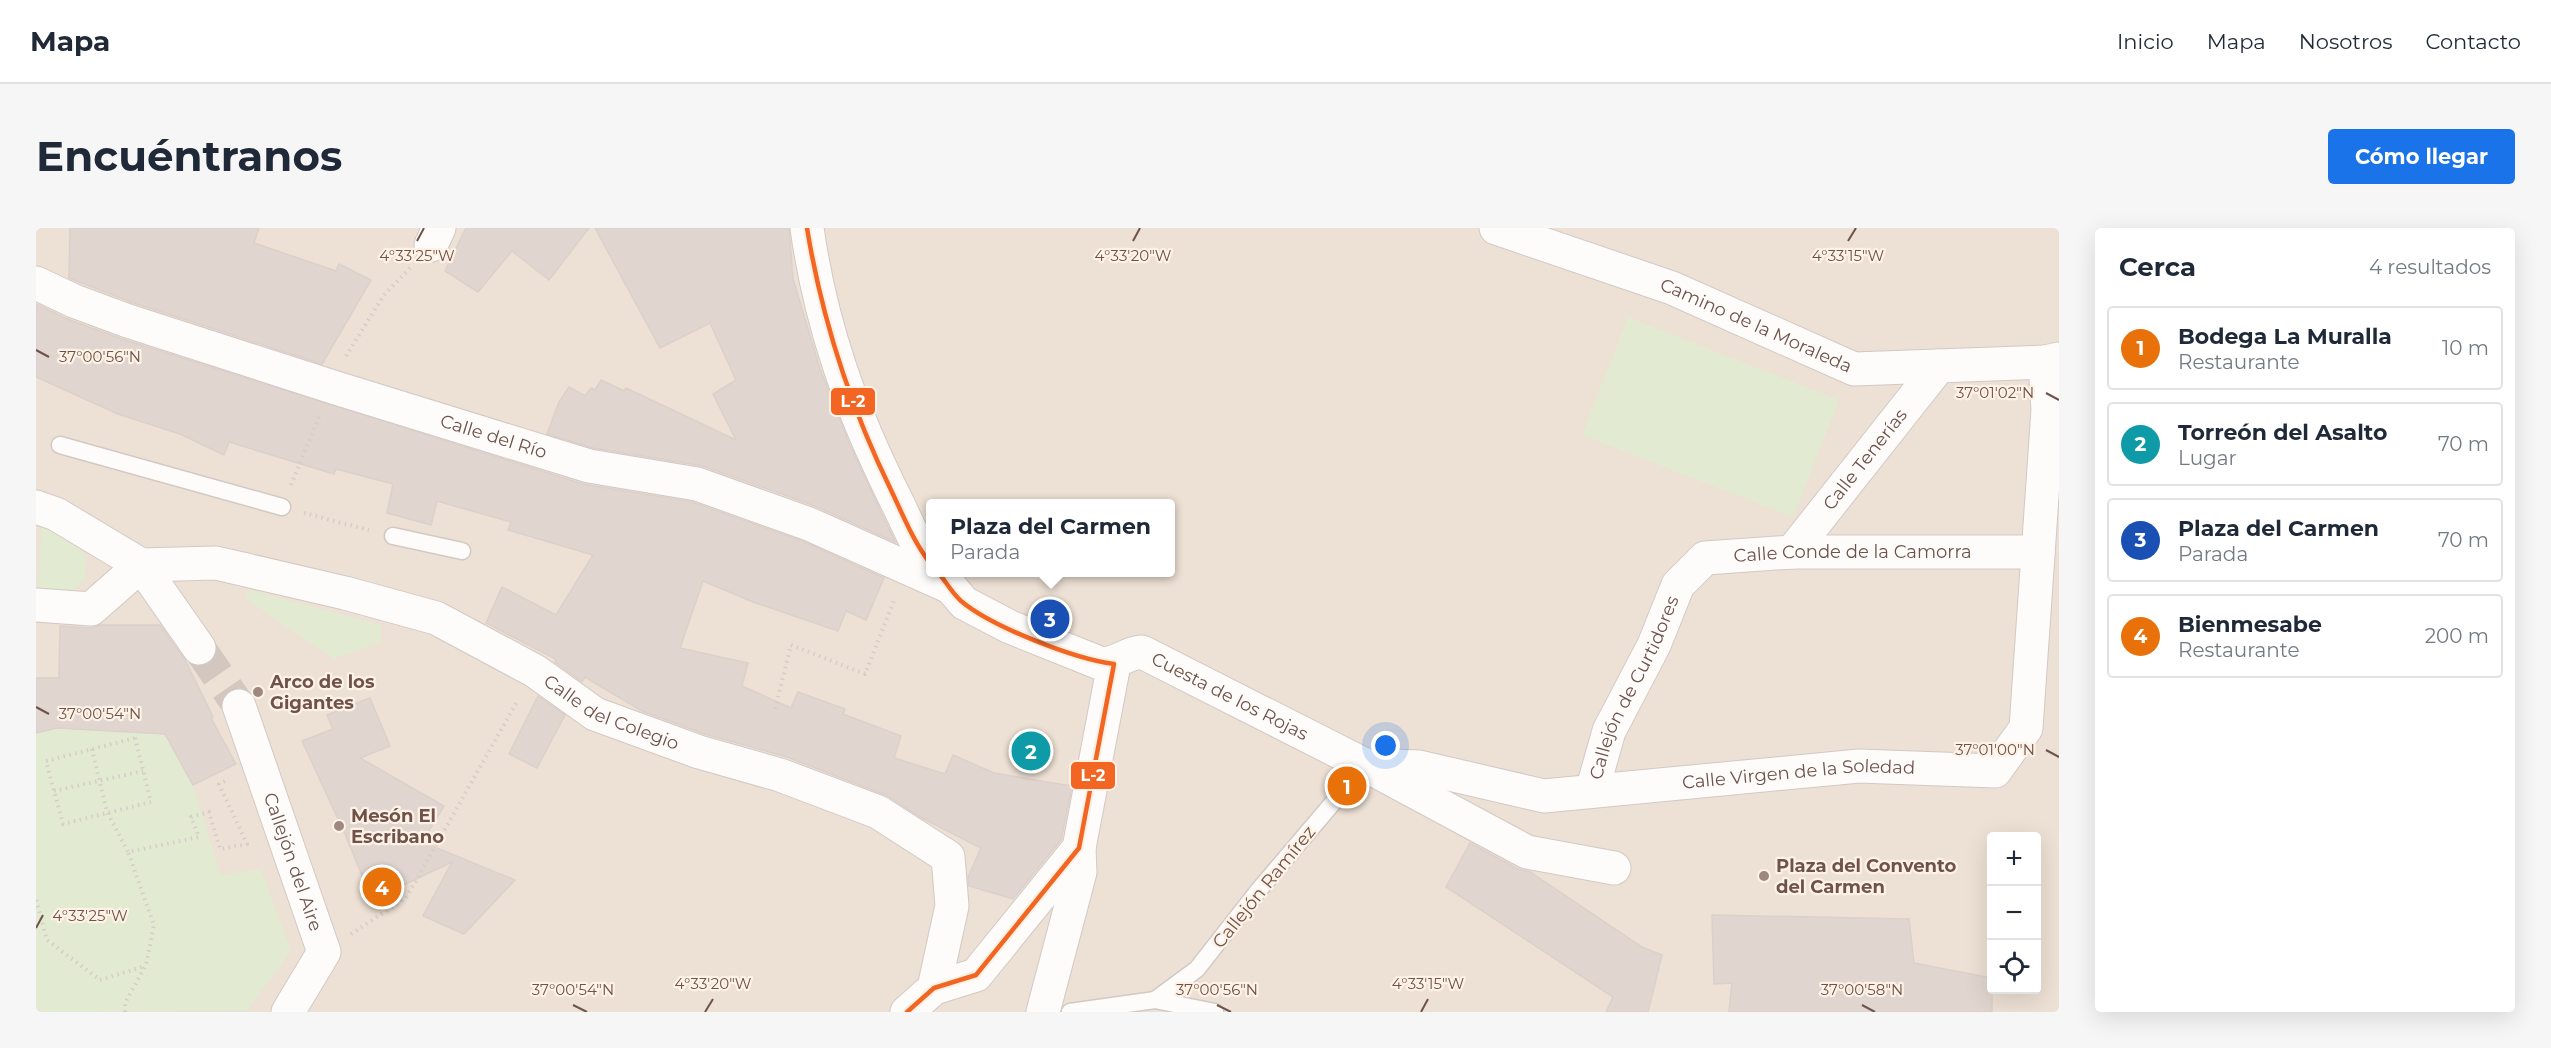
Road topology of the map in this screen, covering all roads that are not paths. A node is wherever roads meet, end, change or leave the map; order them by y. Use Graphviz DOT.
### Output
graph roads {
  1 [pos="807,228"];
  2 [pos="1496,228"];
  3 [pos="36,283"];
  4 [pos="2052,361"];
  5 [pos="1939,366"];
  6 [pos="60,445"];
  7 [pos="36,507"];
  8 [pos="282,507"];
  9 [pos="393,536"];
  10 [pos="926,550"];
  11 [pos="462,551"];
  12 [pos="1792,552"];
  13 [pos="2038,552"];
  14 [pos="141,565"];
  15 [pos="926,569"];
  16 [pos="942,577"];
  17 [pos="1678,585"];
  18 [pos="36,605"];
  19 [pos="199,648"];
  20 [pos="1114,664"];
  21 [pos="239,706"];
  22 [pos="1365,765"];
  23 [pos="1592,791"];
  24 [pos="1079,848"];
  25 [pos="1614,868"];
  26 [pos="934,988"];
  27 [pos="1155,1000"];
  28 [pos="288,1012"];
  29 [pos="907,1012"];
  30 [pos="1042,1012"];
  31 [pos="1070,1012"];
  32 [pos="1215,1012"];
  1 -- 10 [label="street"];
  2 -- 5 [label="street, Camino de la Moraleda"];
  3 -- 15 [label="street, Calle del Río"];
  4 -- 5 [label="street, Camino de la Moraleda"];
  4 -- 13 [label="street, Calle Virgen de la Soledad"];
  5 -- 12 [label="street, Calle Tenerías"];
  6 -- 8 [label="lane"];
  7 -- 14 [label="street"];
  9 -- 11 [label="lane"];
  12 -- 13 [label="street, Calle Conde de la Camorra"];
  12 -- 17 [label="street, Calle Conde de la Camorra"];
  13 -- 23 [label="street, Calle Virgen de la Soledad"];
  14 -- 18 [label="street"];
  14 -- 19 [label="street"];
  14 -- 26 [label="street, Calle del Colegio"];
  16 -- 20 [label="street"];
  17 -- 23 [label="street, Callejón de Curtidores"];
  20 -- 22 [label="street, Cuesta de los Rojas"];
  20 -- 24 [label="street"];
  21 -- 28 [label="street, Callejón del Aire"];
  22 -- 23 [label="street, Calle Virgen de la Soledad"];
  22 -- 25 [label="street"];
  22 -- 27 [label="lane, Callejón Ramírez"];
  24 -- 26 [label="street"];
  24 -- 30 [label="street"];
  26 -- 29 [label="street"];
  27 -- 31 [label="lane"];
  27 -- 32 [label="lane"];
}
